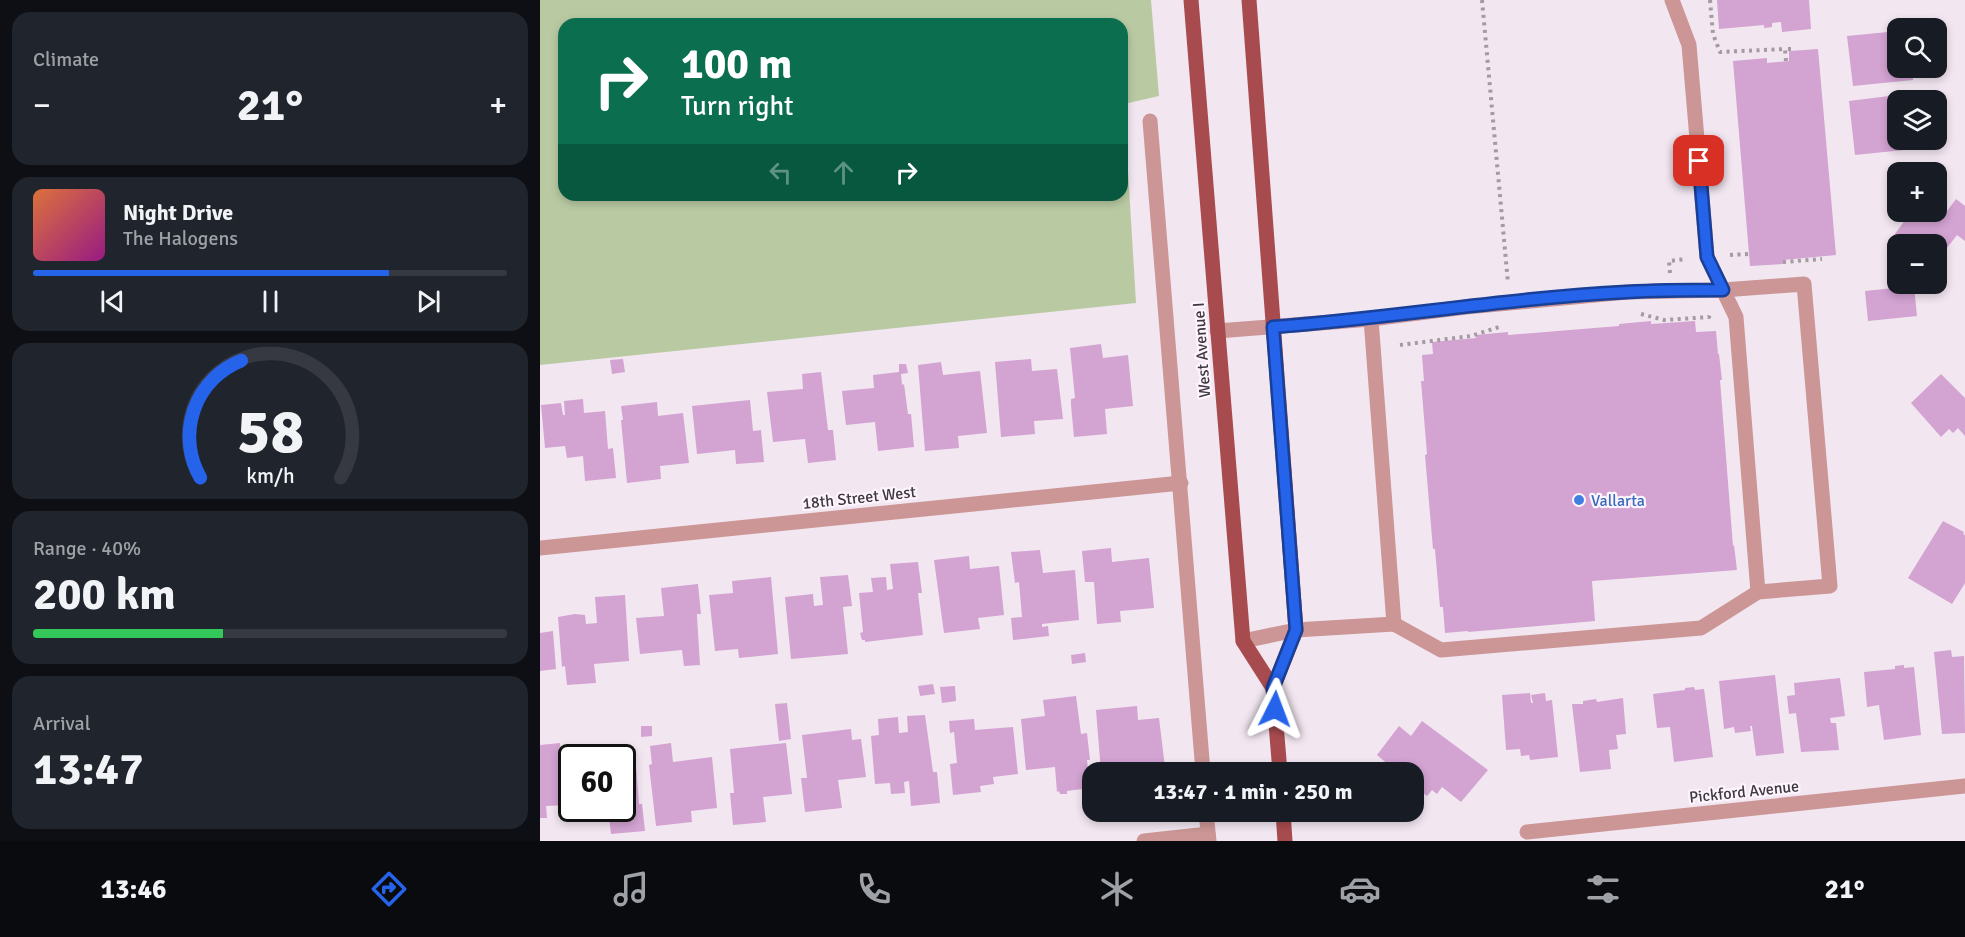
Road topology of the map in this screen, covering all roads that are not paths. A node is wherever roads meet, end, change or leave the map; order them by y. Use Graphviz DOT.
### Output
graph roads {
  1 [pos="1191,0"];
  2 [pos="1249,0"];
  3 [pos="1672,0"];
  4 [pos="1150,122"];
  5 [pos="1723,290"];
  6 [pos="1371,319"];
  7 [pos="1273,327"];
  8 [pos="1217,331"];
  9 [pos="1181,483"];
  10 [pos="540,548"];
  11 [pos="1758,592"];
  12 [pos="1394,624"];
  13 [pos="1296,630"];
  14 [pos="1243,641"];
  15 [pos="1273,688"];
  16 [pos="1202,762"];
  17 [pos="1279,762"];
  18 [pos="1965,786"];
  19 [pos="1207,822"];
  20 [pos="1284,822"];
  21 [pos="1527,832"];
  22 [pos="1208,838"];
  23 [pos="1144,841"];
  24 [pos="1285,841"];
  1 -- 8 [label="main road, West Avenue I"];
  2 -- 7 [label="main road, West Avenue I"];
  3 -- 5 [label="street"];
  4 -- 9 [label="street"];
  5 -- 6 [label="street"];
  5 -- 11 [label="street"];
  5 -- 11 [label="street"];
  6 -- 7 [label="street"];
  6 -- 12 [label="street"];
  7 -- 8 [label="street"];
  7 -- 13 [label="main road, West Avenue I"];
  8 -- 14 [label="main road, West Avenue I"];
  9 -- 10 [label="street, 18th Street West"];
  9 -- 16 [label="street"];
  11 -- 12 [label="street"];
  12 -- 13 [label="street"];
  13 -- 14 [label="street"];
  13 -- 15 [label="main road, West Avenue I"];
  14 -- 15 [label="main road, West Avenue I"];
  15 -- 17 [label="main road, West Avenue I"];
  18 -- 21 [label="street, Pickford Avenue"];
  19 -- 22 [label="street"];
  20 -- 24 [label="main road"];
  22 -- 23 [label="street"];
}
